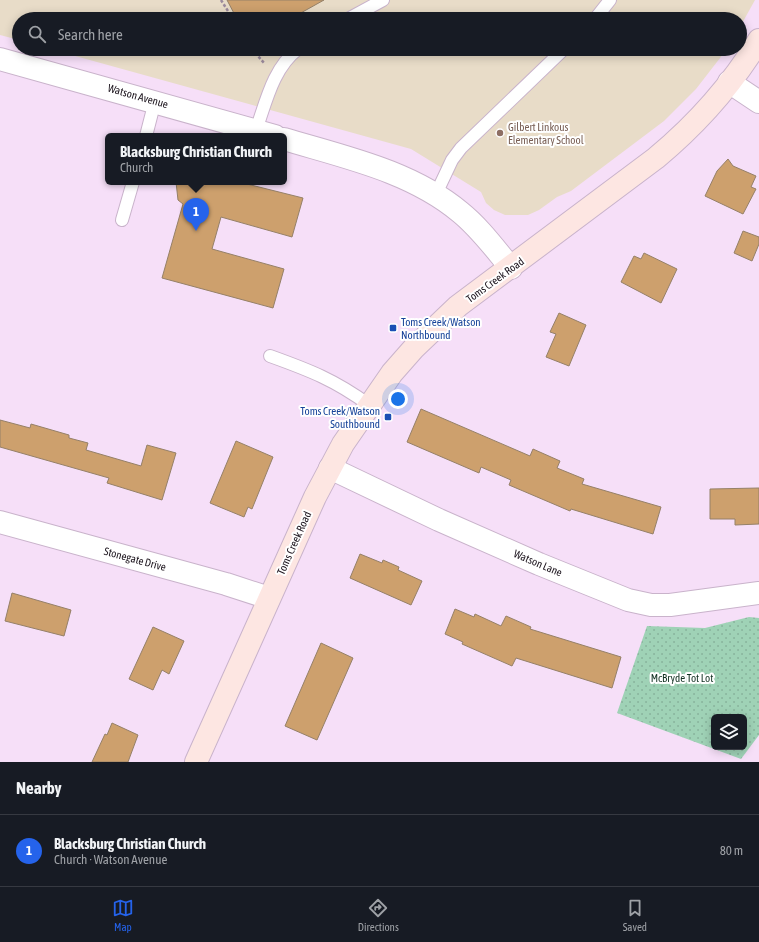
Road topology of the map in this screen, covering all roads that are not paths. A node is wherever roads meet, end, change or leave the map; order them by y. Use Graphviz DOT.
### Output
graph roads {
  1 [pos="383,0"];
  2 [pos="610,0"];
  3 [pos="361,12"];
  4 [pos="601,12"];
  5 [pos="759,40"];
  6 [pos="289,56"];
  7 [pos="557,56"];
  8 [pos="0,59"];
  9 [pos="729,82"];
  10 [pos="155,101"];
  11 [pos="759,102"];
  12 [pos="147,133"];
  13 [pos="266,133"];
  14 [pos="287,140"];
  15 [pos="132,185"];
  16 [pos="436,194"];
  17 [pos="122,220"];
  18 [pos="511,268"];
  19 [pos="270,356"];
  20 [pos="369,405"];
  21 [pos="330,468"];
  22 [pos="0,522"];
  23 [pos="759,593"];
  24 [pos="269,598"];
  25 [pos="196,762"];
  1 -- 3 [label="lane"];
  2 -- 4 [label="lane"];
  5 -- 9 [label="main road, Toms Creek Road"];
  6 -- 13 [label="lane"];
  7 -- 16 [label="lane"];
  8 -- 10 [label="street, Watson Avenue"];
  9 -- 11 [label="street"];
  9 -- 18 [label="main road, Toms Creek Road"];
  10 -- 12 [label="lane"];
  10 -- 13 [label="street, Watson Avenue"];
  14 -- 16 [label="street"];
  15 -- 17 [label="lane"];
  16 -- 18 [label="street"];
  18 -- 20 [label="main road, Toms Creek Road"];
  19 -- 20 [label="lane"];
  20 -- 21 [label="main road, Toms Creek Road"];
  21 -- 23 [label="street, Watson Lane"];
  21 -- 24 [label="main road, Toms Creek Road"];
  22 -- 24 [label="street, Stonegate Drive"];
  24 -- 25 [label="main road, Toms Creek Road"];
}
